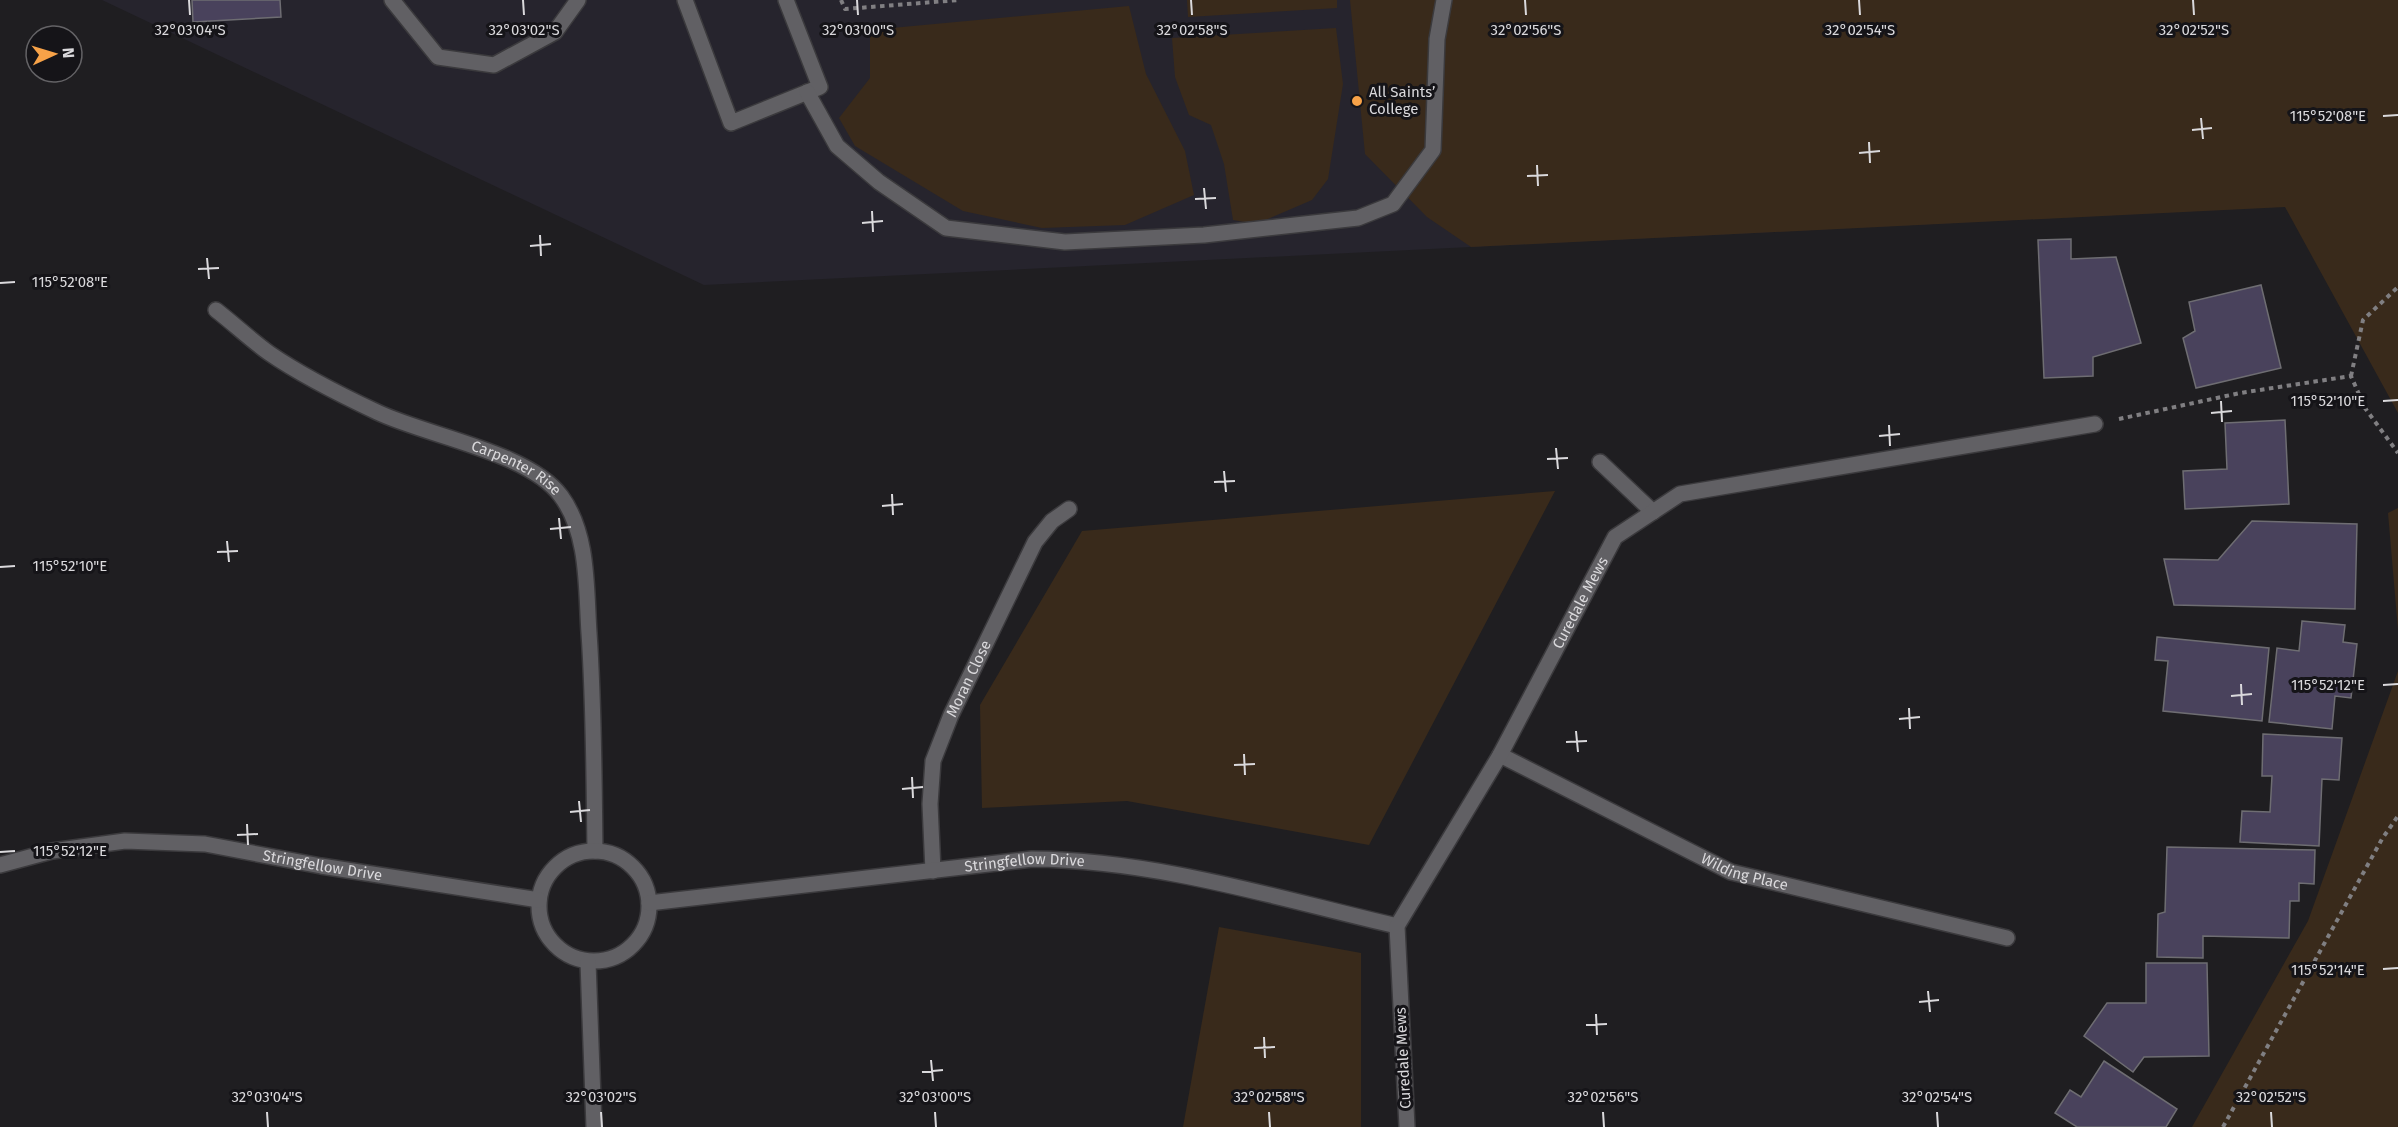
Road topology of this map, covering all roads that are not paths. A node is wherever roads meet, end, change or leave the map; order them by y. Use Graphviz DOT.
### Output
graph roads {
  1 [pos="392,0"];
  2 [pos="578,0"];
  3 [pos="685,0"];
  4 [pos="786,0"];
  5 [pos="1444,0"];
  6 [pos="807,92"];
  7 [pos="216,310"];
  8 [pos="2095,424"];
  9 [pos="1600,462"];
  10 [pos="1069,509"];
  11 [pos="1653,512"];
  12 [pos="1500,755"];
  13 [pos="595,851"];
  14 [pos="0,865"];
  15 [pos="933,871"];
  16 [pos="539,900"];
  17 [pos="649,903"];
  18 [pos="1397,926"];
  19 [pos="2007,938"];
  20 [pos="588,962"];
  21 [pos="594,1127"];
  22 [pos="1407,1127"];
  1 -- 2 [label="street"];
  3 -- 6 [label="street"];
  4 -- 6 [label="street"];
  5 -- 6 [label="street"];
  7 -- 13 [label="street, Carpenter Rise"];
  8 -- 11 [label="street, Curedale Mews"];
  9 -- 11 [label="street"];
  10 -- 15 [label="street, Moran Close"];
  11 -- 12 [label="street, Curedale Mews"];
  12 -- 18 [label="street, Curedale Mews"];
  12 -- 19 [label="street, Wilding Place"];
  13 -- 16 [label="street"];
  13 -- 17 [label="street"];
  14 -- 16 [label="street, Stringfellow Drive"];
  15 -- 17 [label="street, Stringfellow Drive"];
  15 -- 18 [label="street, Stringfellow Drive"];
  16 -- 20 [label="street"];
  17 -- 20 [label="street"];
  18 -- 22 [label="street, Curedale Mews"];
  20 -- 21 [label="street"];
}
